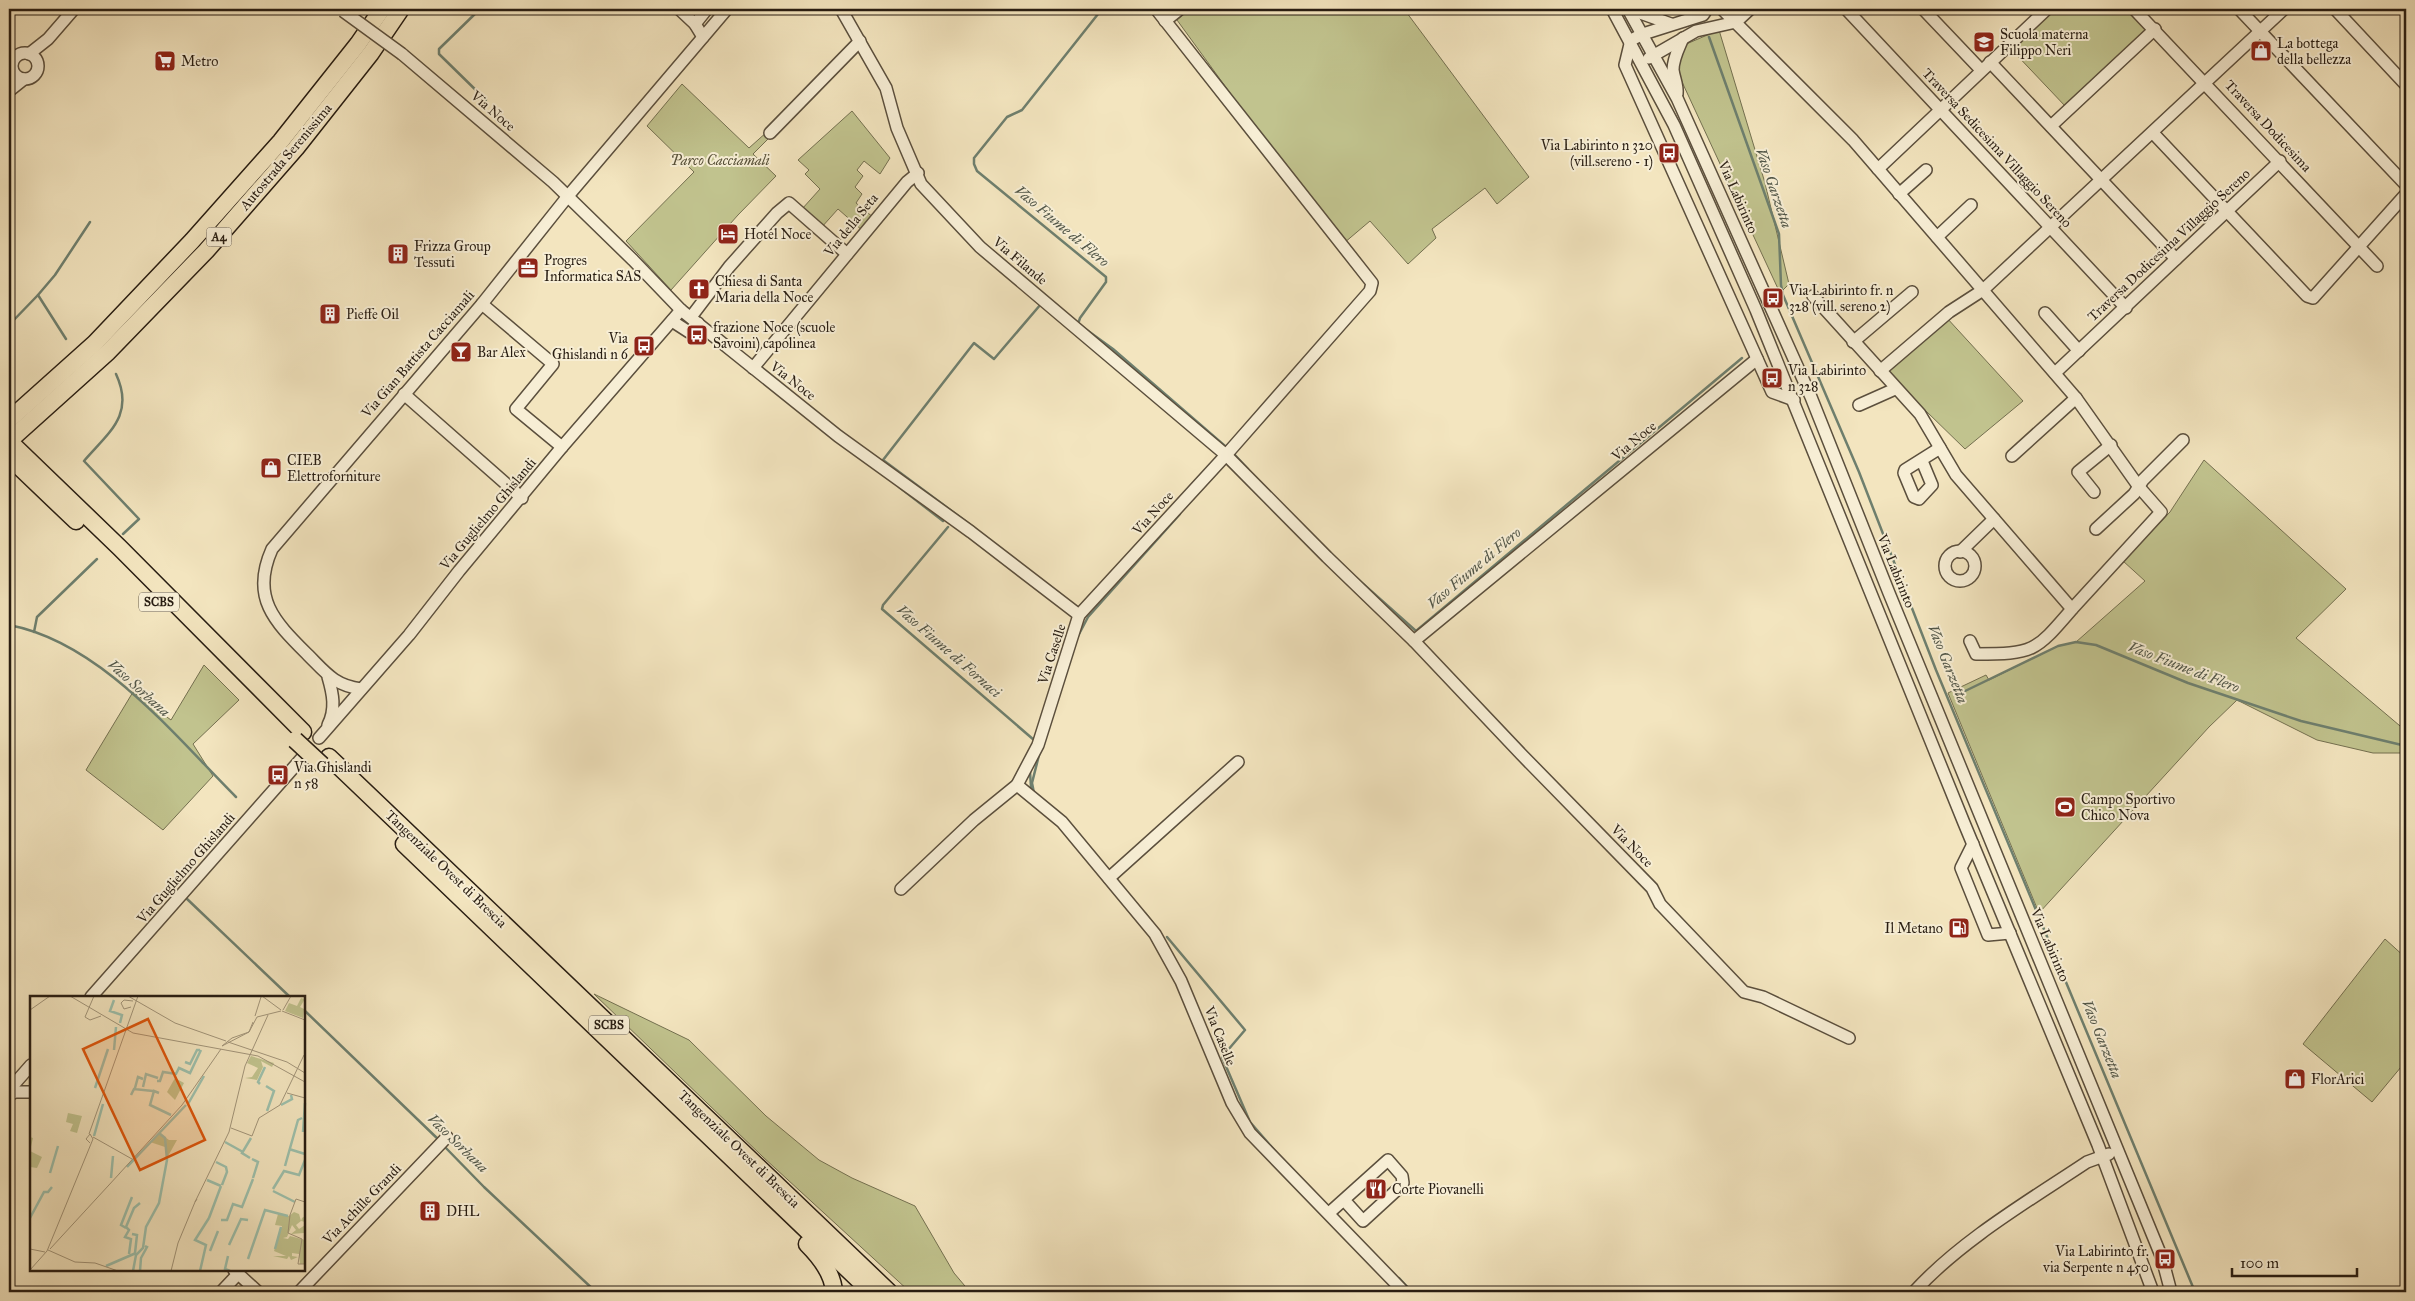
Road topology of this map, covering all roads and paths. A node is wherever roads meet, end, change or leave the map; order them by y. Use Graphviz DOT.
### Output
graph roads {
  1 [pos="74,9"];
  2 [pos="382,9"];
  3 [pos="401,9"];
  4 [pos="679,9"];
  5 [pos="707,9"];
  6 [pos="727,9"];
  7 [pos="841,9"];
  8 [pos="1156,9"];
  9 [pos="1180,9"];
  10 [pos="1612,9"];
  11 [pos="1629,9"];
  12 [pos="1707,9"];
  13 [pos="1722,9"];
  14 [pos="1750,9"];
  15 [pos="1846,9"];
  16 [pos="1923,9"];
  17 [pos="2047,9"];
  18 [pos="2134,9"];
  19 [pos="2239,9"];
  20 [pos="2284,9"];
  21 [pos="2335,9"];
  22 [pos="342,10"];
  23 [pos="1165,21"];
  24 [pos="1736,22"];
  25 [pos="695,24"];
  26 [pos="1671,24"];
  27 [pos="2155,29"];
  28 [pos="2260,32"];
  29 [pos="1643,34"];
  30 [pos="703,37"];
  31 [pos="1684,38"];
  32 [pos="1631,40"];
  33 [pos="860,41"];
  34 [pos="1654,55"];
  35 [pos="33,58"];
  36 [pos="1626,60"];
  37 [pos="1642,62"];
  38 [pos="1986,66"];
  39 [pos="11,68"];
  40 [pos="24,79"];
  41 [pos="2206,83"];
  42 [pos="2406,85"];
  43 [pos="9,91"];
  44 [pos="1677,98"];
  45 [pos="1940,110"];
  46 [pos="2051,126"];
  47 [pos="770,133"];
  48 [pos="2153,133"];
  49 [pos="2280,160"];
  50 [pos="1878,169"];
  51 [pos="1926,170"];
  52 [pos="918,173"];
  53 [pos="2102,180"];
  54 [pos="2406,185"];
  55 [pos="1899,194"];
  56 [pos="2406,194"];
  57 [pos="568,196"];
  58 [pos="1971,205"];
  59 [pos="2228,212"];
  60 [pos="2052,228"];
  61 [pos="1937,237"];
  62 [pos="2359,245"];
  63 [pos="847,254"];
  64 [pos="2176,259"];
  65 [pos="2378,266"];
  66 [pos="1984,290"];
  67 [pos="1912,292"];
  68 [pos="1813,296"];
  69 [pos="482,304"];
  70 [pos="2126,308"];
  71 [pos="681,310"];
  72 [pos="2045,313"];
  73 [pos="694,320"];
  74 [pos="672,321"];
  75 [pos="1853,342"];
  76 [pos="2079,351"];
  77 [pos="1757,358"];
  78 [pos="753,368"];
  79 [pos="1880,371"];
  80 [pos="2055,373"];
  81 [pos="1895,388"];
  82 [pos="404,394"];
  83 [pos="2076,398"];
  84 [pos="1794,400"];
  85 [pos="1859,405"];
  86 [pos="9,420"];
  87 [pos="2183,440"];
  88 [pos="9,441"];
  89 [pos="2111,445"];
  90 [pos="562,447"];
  91 [pos="1940,448"];
  92 [pos="1226,455"];
  93 [pos="2012,456"];
  94 [pos="1922,460"];
  95 [pos="18,461"];
  96 [pos="2139,487"];
  97 [pos="2094,492"];
  98 [pos="522,498"];
  99 [pos="1994,519"];
  100 [pos="2096,529"];
  101 [pos="1960,552"];
  102 [pos="2072,609"];
  103 [pos="1079,616"];
  104 [pos="1414,641"];
  105 [pos="1970,641"];
  106 [pos="328,677"];
  107 [pos="361,689"];
  108 [pos="302,758"];
  109 [pos="325,761"];
  110 [pos="1238,762"];
  111 [pos="1017,785"];
  112 [pos="1973,844"];
  113 [pos="1109,878"];
  114 [pos="901,889"];
  115 [pos="2010,933"];
  116 [pos="92,996"];
  117 [pos="2061,1011"];
  118 [pos="2045,1017"];
  119 [pos="1849,1038"];
  120 [pos="29,1070"];
  121 [pos="9,1090"];
  122 [pos="30,1092"];
  123 [pos="9,1095"];
  124 [pos="447,1137"];
  125 [pos="2118,1150"];
  126 [pos="2102,1156"];
  127 [pos="738,1166"];
  128 [pos="1344,1200"];
  129 [pos="1329,1213"];
  130 [pos="236,1272"];
  131 [pos="221,1292"];
  132 [pos="258,1292"];
  133 [pos="299,1292"];
  134 [pos="834,1292"];
  135 [pos="872,1292"];
  136 [pos="889,1292"];
  137 [pos="1404,1292"];
  138 [pos="1914,1292"];
  139 [pos="2153,1292"];
  140 [pos="2171,1292"];
  1 -- 35 [label="street"];
  2 -- 86 [label="highway, Autostrada Serenissima / A4"];
  3 -- 88 [label="highway, Autostrada Serenissima / A4"];
  4 -- 25 [label="street"];
  5 -- 25 [label="street"];
  6 -- 30 [label="street, Via Gian Battista Cacciamali"];
  7 -- 33 [label="street, Via Filande"];
  8 -- 23 [label="street"];
  9 -- 23 [label="street"];
  10 -- 32 [label="street, Via Labirinto"];
  11 -- 26 [label="street"];
  11 -- 29 [label="street, Via Labirinto"];
  12 -- 26 [label="street"];
  13 -- 24 [label="street"];
  14 -- 24 [label="street"];
  15 -- 45 [label="street, Traversa Sedicesima Villaggio Sereno"];
  16 -- 38 [label="street"];
  17 -- 38 [label="street"];
  18 -- 27 [label="street, Traversa Dodicesima"];
  19 -- 28 [label="street"];
  20 -- 28 [label="street"];
  21 -- 42 [label="street"];
  22 -- 57 [label="street, Via Noce, bridge"];
  23 -- 92 [label="street, Via Noce"];
  24 -- 31 [label="street"];
  24 -- 50 [label="street"];
  25 -- 30 [label="street"];
  26 -- 29 [label="street"];
  27 -- 41 [label="street, Traversa Dodicesima"];
  27 -- 46 [label="street"];
  28 -- 41 [label="street"];
  28 -- 54 [label="street"];
  29 -- 32 [label="street"];
  29 -- 34 [label="street, Via Labirinto"];
  30 -- 57 [label="street, Via Gian Battista Cacciamali"];
  31 -- 34 [label="street"];
  31 -- 44 [label="street"];
  32 -- 36 [label="street"];
  32 -- 37 [label="street, Via Labirinto"];
  33 -- 47 [label="street"];
  33 -- 52 [label="street, Via Filande"];
  34 -- 37 [label="street"];
  34 -- 44 [label="street, Via Labirinto"];
  35 -- 39 [label="street"];
  35 -- 40 [label="street"];
  36 -- 37 [label="street"];
  36 -- 77 [label="street"];
  37 -- 84 [label="street, Via Labirinto"];
  38 -- 45 [label="street"];
  38 -- 46 [label="street"];
  39 -- 40 [label="street"];
  40 -- 43 [label="street"];
  41 -- 48 [label="street"];
  41 -- 49 [label="street, Traversa Dodicesima"];
  44 -- 117 [label="street, Via Labirinto"];
  45 -- 50 [label="street"];
  45 -- 60 [label="street, Traversa Sedicesima Villaggio Sereno"];
  46 -- 53 [label="street"];
  48 -- 53 [label="street"];
  48 -- 59 [label="street"];
  49 -- 59 [label="street, Traversa Dodicesima Villaggio Sereno"];
  49 -- 62 [label="street, Traversa Dodicesima"];
  50 -- 55 [label="street"];
  51 -- 55 [label="street"];
  52 -- 63 [label="street, Via della Seta"];
  52 -- 92 [label="street, Via Filande"];
  53 -- 60 [label="street"];
  53 -- 64 [label="street"];
  55 -- 61 [label="street"];
  56 -- 62 [label="street"];
  57 -- 69 [label="street, Via Gian Battista Cacciamali"];
  57 -- 71 [label="street, Via Noce"];
  58 -- 61 [label="street"];
  59 -- 62 [label="street"];
  59 -- 64 [label="street, Traversa Dodicesima Villaggio Sereno"];
  60 -- 66 [label="street"];
  60 -- 70 [label="street, Traversa Sedicesima Villaggio Sereno"];
  61 -- 66 [label="street"];
  62 -- 65 [label="street, Traversa Dodicesima"];
  63 -- 73 [label="street"];
  63 -- 78 [label="street, Via della Seta"];
  64 -- 70 [label="street, Traversa Dodicesima Villaggio Sereno"];
  66 -- 79 [label="street"];
  66 -- 80 [label="street"];
  67 -- 75 [label="street"];
  68 -- 75 [label="street"];
  69 -- 82 [label="street, Via Gian Battista Cacciamali"];
  69 -- 90 [label="street"];
  70 -- 76 [label="street, Traversa Dodicesima Villaggio Sereno"];
  71 -- 73 [label="street, Via Noce"];
  71 -- 74 [label="street, Via Guglielmo Ghislandi"];
  72 -- 76 [label="street"];
  73 -- 74 [label="street"];
  73 -- 78 [label="street, Via Noce"];
  74 -- 90 [label="street, Via Guglielmo Ghislandi"];
  75 -- 79 [label="street"];
  76 -- 80 [label="street, Traversa Dodicesima Villaggio Sereno"];
  77 -- 84 [label="street"];
  77 -- 104 [label="street, Via Noce"];
  78 -- 103 [label="street, Via Noce"];
  79 -- 81 [label="street"];
  80 -- 83 [label="street"];
  81 -- 85 [label="street"];
  81 -- 91 [label="street"];
  82 -- 98 [label="street"];
  82 -- 106 [label="street, Via Gian Battista Cacciamali"];
  83 -- 89 [label="street"];
  83 -- 93 [label="street"];
  84 -- 112 [label="street, Via Labirinto"];
  87 -- 96 [label="street"];
  88 -- 95 [label="highway, Tangenziale Ovest di Brescia / SCBS"];
  89 -- 96 [label="street"];
  89 -- 97 [label="street"];
  90 -- 98 [label="street, Via Guglielmo Ghislandi"];
  91 -- 94 [label="street"];
  91 -- 99 [label="street"];
  92 -- 103 [label="street, Via Noce"];
  92 -- 104 [label="street, Via Noce"];
  95 -- 109 [label="highway, Tangenziale Ovest di Brescia / SCBS"];
  96 -- 100 [label="street"];
  96 -- 102 [label="street"];
  98 -- 107 [label="street, Via Guglielmo Ghislandi"];
  99 -- 101 [label="street"];
  99 -- 102 [label="street"];
  102 -- 105 [label="street"];
  103 -- 111 [label="street, Via Caselle"];
  104 -- 119 [label="street, Via Noce"];
  106 -- 107 [label="street, Via Gian Battista Cacciamali"];
  106 -- 107 [label="street, Via Guglielmo Ghislandi"];
  108 -- 116 [label="street, Via Guglielmo Ghislandi"];
  109 -- 127 [label="highway, Tangenziale Ovest di Brescia / SCBS"];
  109 -- 136 [label="highway, Tangenziale Ovest di Brescia / SCBS"];
  110 -- 113 [label="street"];
  111 -- 113 [label="street, Via Caselle"];
  111 -- 114 [label="street, Via Caselle"];
  112 -- 115 [label="street, Via Labirinto"];
  112 -- 115 [label="street"];
  113 -- 129 [label="street, Via Caselle"];
  115 -- 118 [label="street, Via Labirinto"];
  117 -- 118 [label="street"];
  117 -- 125 [label="street, Via Labirinto"];
  118 -- 126 [label="street, Via Labirinto"];
  120 -- 121 [label="street"];
  122 -- 123 [label="street"];
  124 -- 133 [label="street, Via Achille Grandi"];
  125 -- 126 [label="street"];
  125 -- 140 [label="street, Via Labirinto"];
  126 -- 138 [label="street"];
  126 -- 139 [label="street, Via Labirinto"];
  127 -- 134 [label="highway"];
  127 -- 135 [label="highway, Tangenziale Ovest di Brescia / SCBS"];
  128 -- 128 [label="street"];
  128 -- 129 [label="street"];
  129 -- 137 [label="street, Via Caselle"];
  130 -- 131 [label="street"];
  130 -- 132 [label="street"];
}
